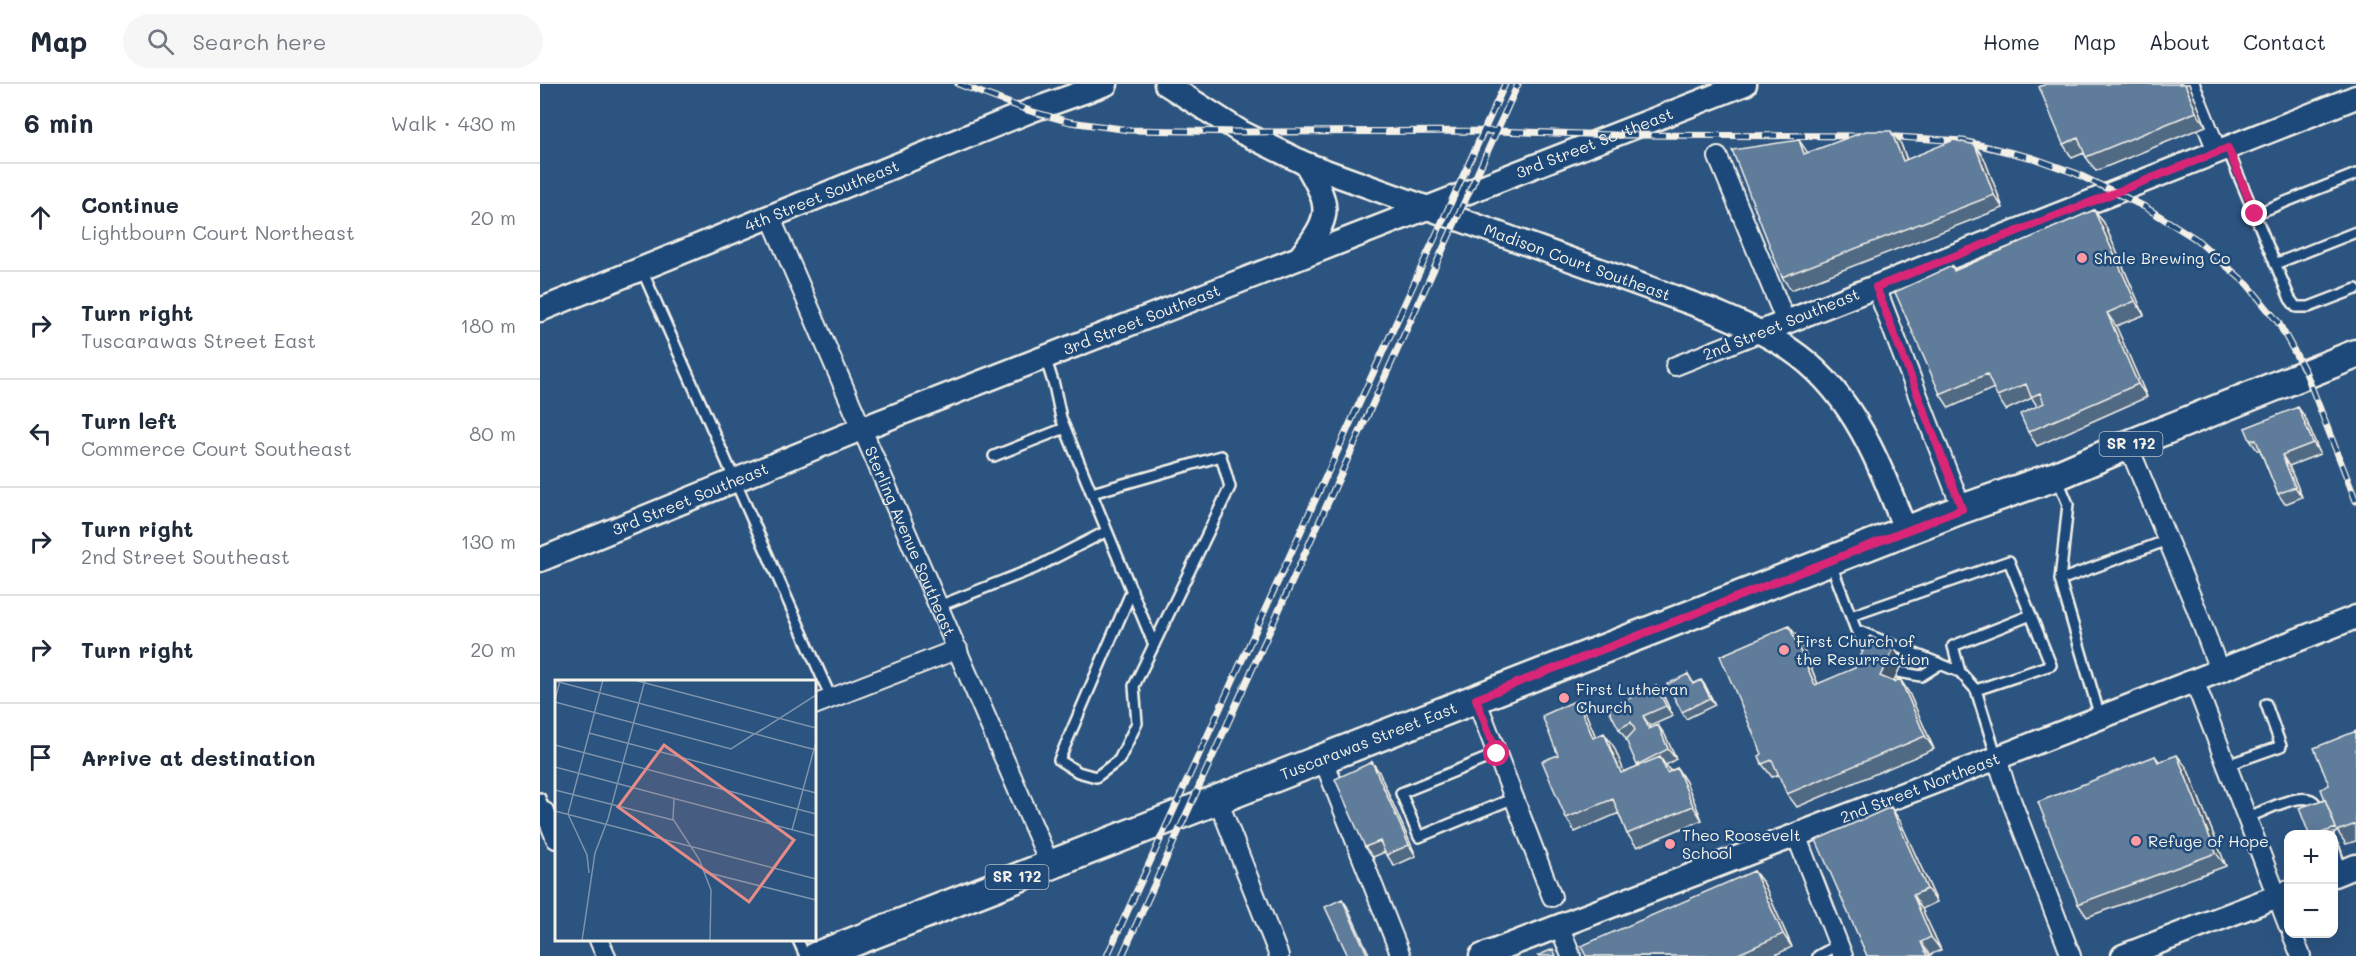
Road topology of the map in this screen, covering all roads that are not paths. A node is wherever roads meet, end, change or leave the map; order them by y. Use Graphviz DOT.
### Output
graph roads {
  1 [pos="1106,84"];
  2 [pos="1166,84"];
  3 [pos="1744,84"];
  4 [pos="2190,84"];
  5 [pos="2356,97"];
  6 [pos="2222,150"];
  7 [pos="1718,157"];
  8 [pos="1306,164"];
  9 [pos="2356,174"];
  10 [pos="1427,208"];
  11 [pos="2255,214"];
  12 [pos="770,216"];
  13 [pos="2356,232"];
  14 [pos="1300,257"];
  15 [pos="2275,264"];
  16 [pos="641,269"];
  17 [pos="1876,287"];
  18 [pos="2356,289"];
  19 [pos="540,310"];
  20 [pos="1786,322"];
  21 [pos="1761,332"];
  22 [pos="2356,354"];
  23 [pos="1045,357"];
  24 [pos="1675,366"];
  25 [pos="1065,428"];
  26 [pos="861,429"];
  27 [pos="2128,445"];
  28 [pos="994,456"];
  29 [pos="2056,476"];
  30 [pos="735,480"];
  31 [pos="1092,493"];
  32 [pos="1962,509"];
  33 [pos="1107,531"];
  34 [pos="1905,532"];
  35 [pos="2157,543"];
  36 [pos="540,560"];
  37 [pos="1830,561"];
  38 [pos="2060,580"];
  39 [pos="1132,590"];
  40 [pos="939,606"];
  41 [pos="2031,615"];
  42 [pos="1851,616"];
  43 [pos="2356,617"];
  44 [pos="1856,630"];
  45 [pos="1154,645"];
  46 [pos="958,649"];
  47 [pos="1875,660"];
  48 [pos="1940,664"];
  49 [pos="2219,670"];
  50 [pos="1898,672"];
  51 [pos="1960,672"];
  52 [pos="814,680"];
  53 [pos="2194,680"];
  54 [pos="816,684"];
  55 [pos="1976,690"];
  56 [pos="1476,699"];
  57 [pos="823,702"];
  58 [pos="2266,704"];
  59 [pos="2100,717"];
  60 [pos="1497,754"];
  61 [pos="1997,758"];
  62 [pos="1323,759"];
  63 [pos="2227,765"];
  64 [pos="1514,798"];
  65 [pos="1218,800"];
  66 [pos="545,808"];
  67 [pos="2247,818"];
  68 [pos="2326,830"];
  69 [pos="1796,835"];
  70 [pos="555,836"];
  71 [pos="1050,865"];
  72 [pos="2283,894"];
  73 [pos="1552,897"];
  74 [pos="1559,925"];
  75 [pos="2294,938"];
  76 [pos="600,941"];
  77 [pos="799,941"];
  78 [pos="1840,951"];
  79 [pos="606,956"];
  80 [pos="804,956"];
  81 [pos="817,956"];
  82 [pos="1279,956"];
  83 [pos="1401,956"];
  84 [pos="1481,956"];
  85 [pos="1571,956"];
  86 [pos="1818,956"];
  87 [pos="2071,956"];
  88 [pos="2123,956"];
  89 [pos="2301,956"];
  1 -- 12 [label="street, 4th Street Southeast"];
  2 -- 8 [label="street, Madison Court Southeast"];
  3 -- 10 [label="street, 3rd Street Southeast"];
  4 -- 6 [label="street"];
  5 -- 6 [label="street, 2nd Street Southeast"];
  6 -- 11 [label="lane"];
  6 -- 17 [label="street, 2nd Street Southeast"];
  7 -- 20 [label="street"];
  8 -- 10 [label="street, Madison Court Southeast"];
  8 -- 14 [label="street"];
  9 -- 11 [label="lane"];
  10 -- 14 [label="street, 3rd Street Southeast"];
  10 -- 21 [label="street, Madison Court Southeast"];
  11 -- 15 [label="lane"];
  12 -- 16 [label="street, 4th Street Southeast"];
  12 -- 26 [label="street, Sterling Avenue Southeast"];
  13 -- 15 [label="lane"];
  14 -- 23 [label="street, 3rd Street Southeast"];
  15 -- 18 [label="lane"];
  16 -- 19 [label="street, 4th Street Southeast"];
  16 -- 30 [label="lane"];
  17 -- 20 [label="street, 2nd Street Southeast"];
  17 -- 32 [label="street"];
  20 -- 21 [label="street, 2nd Street Southeast"];
  21 -- 24 [label="street, 2nd Street Southeast"];
  21 -- 34 [label="street, Madison Court Southeast"];
  22 -- 27 [label="main road, Tuscarawas Street East / SR 172"];
  23 -- 25 [label="lane"];
  23 -- 26 [label="street, 3rd Street Southeast"];
  25 -- 28 [label="lane"];
  25 -- 31 [label="lane"];
  26 -- 30 [label="street, 3rd Street Southeast"];
  26 -- 40 [label="street, Sterling Avenue Southeast"];
  27 -- 29 [label="main road, Tuscarawas Street East / SR 172"];
  27 -- 49 [label="street"];
  29 -- 32 [label="main road, Tuscarawas Street East / SR 172"];
  29 -- 38 [label="lane"];
  30 -- 36 [label="street, 3rd Street Southeast"];
  30 -- 52 [label="lane"];
  31 -- 33 [label="lane"];
  31 -- 45 [label="lane"];
  32 -- 34 [label="main road, Tuscarawas Street East / SR 172"];
  33 -- 39 [label="lane"];
  33 -- 40 [label="lane"];
  34 -- 37 [label="main road, Tuscarawas Street East / SR 172"];
  35 -- 38 [label="lane"];
  37 -- 42 [label="lane"];
  37 -- 56 [label="main road, Tuscarawas Street East / SR 172"];
  38 -- 59 [label="lane"];
  39 -- 45 [label="lane"];
  39 -- 45 [label="lane"];
  40 -- 46 [label="street, Sterling Avenue Southeast"];
  41 -- 42 [label="lane"];
  41 -- 51 [label="lane"];
  41 -- 55 [label="lane"];
  42 -- 44 [label="lane"];
  43 -- 49 [label="street, 2nd Street Northeast"];
  44 -- 47 [label="lane"];
  44 -- 48 [label="lane"];
  46 -- 57 [label="street"];
  46 -- 71 [label="street, Sterling Avenue Southeast"];
  48 -- 50 [label="lane"];
  48 -- 51 [label="lane"];
  49 -- 53 [label="street, 2nd Street Northeast"];
  51 -- 55 [label="lane"];
  53 -- 59 [label="street, 2nd Street Northeast"];
  53 -- 63 [label="street"];
  54 -- 57 [label="lane"];
  55 -- 61 [label="lane"];
  56 -- 60 [label="street"];
  56 -- 62 [label="main road, Tuscarawas Street East / SR 172"];
  58 -- 63 [label="lane"];
  59 -- 61 [label="street, 2nd Street Northeast"];
  60 -- 64 [label="street"];
  60 -- 64 [label="lane"];
  61 -- 69 [label="street, 2nd Street Northeast"];
  61 -- 87 [label="street"];
  62 -- 65 [label="main road, Tuscarawas Street East / SR 172"];
  62 -- 83 [label="street"];
  63 -- 67 [label="street"];
  64 -- 73 [label="street"];
  65 -- 71 [label="main road, Tuscarawas Street East / SR 172"];
  65 -- 82 [label="street"];
  66 -- 70 [label="street"];
  67 -- 68 [label="lane"];
  67 -- 72 [label="street"];
  69 -- 74 [label="street, 2nd Street Northeast"];
  69 -- 78 [label="street"];
  71 -- 81 [label="main road, Tuscarawas Street East / SR 172"];
  72 -- 88 [label="street"];
  74 -- 84 [label="street, 2nd Street Northeast"];
  74 -- 85 [label="street"];
  75 -- 89 [label="street"];
  76 -- 79 [label="street"];
  77 -- 80 [label="lane"];
  78 -- 86 [label="lane"];
}
